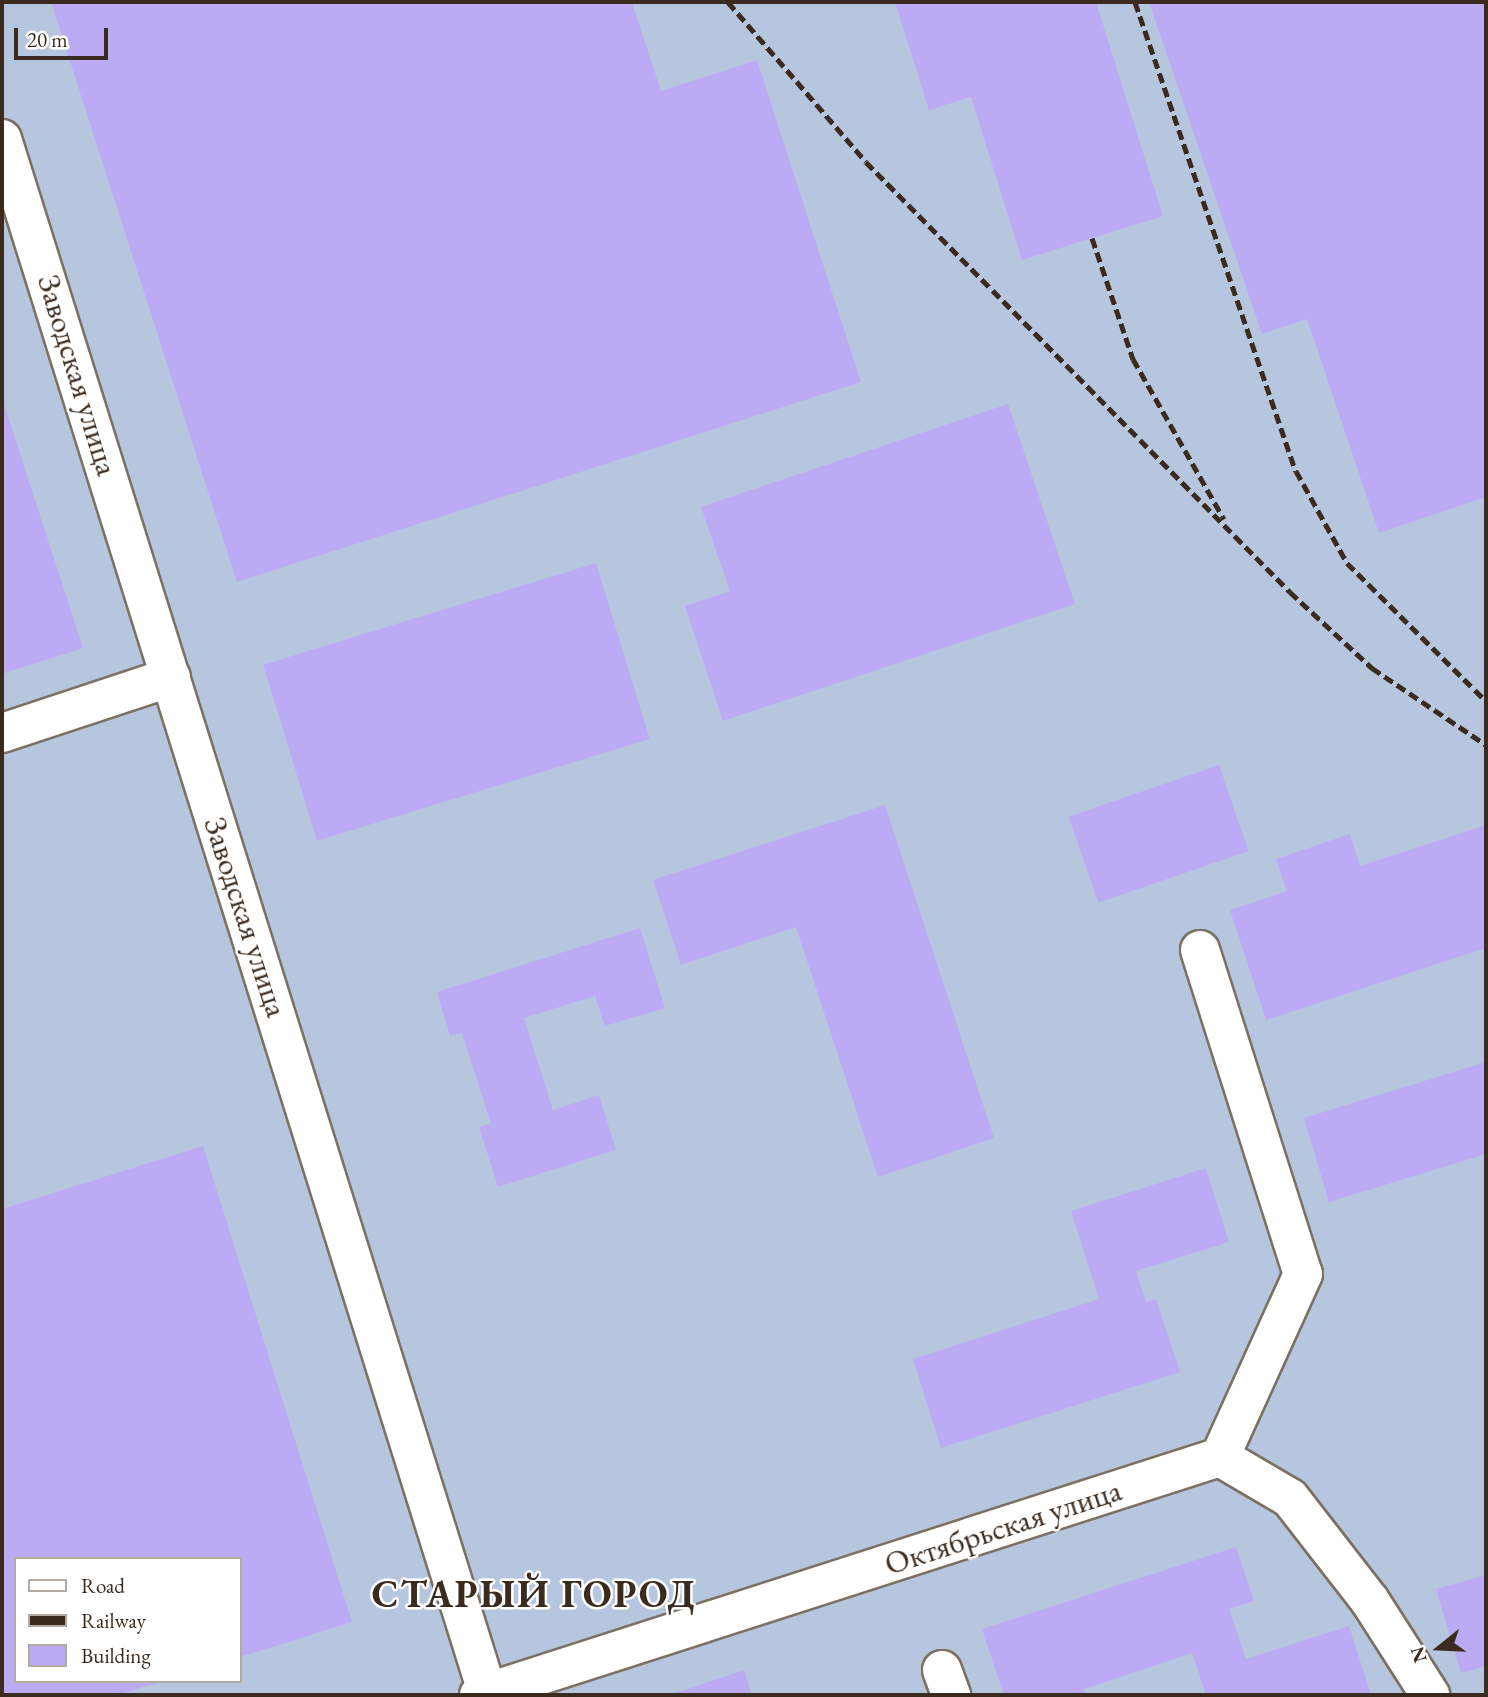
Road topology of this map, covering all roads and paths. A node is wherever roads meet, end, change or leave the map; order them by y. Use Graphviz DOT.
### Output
graph roads {
  1 [pos="2,139"];
  2 [pos="171,677"];
  3 [pos="2,733"];
  4 [pos="1200,950"];
  5 [pos="1220,1457"];
  6 [pos="485,1694"];
  7 [pos="1430,1695"];
  1 -- 2 [label="street, Заводская улица"];
  2 -- 3 [label="street"];
  2 -- 6 [label="street, Заводская улица"];
  4 -- 5 [label="street"];
  5 -- 6 [label="street, Октябрьская улица"];
  5 -- 7 [label="street"];
}
